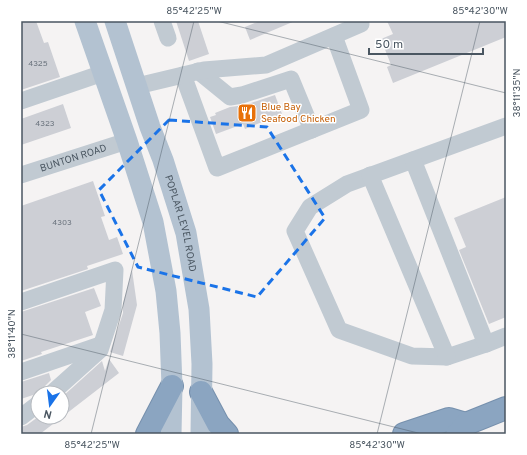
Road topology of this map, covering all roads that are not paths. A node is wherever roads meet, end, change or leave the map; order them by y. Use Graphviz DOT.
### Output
graph roads {
  1 [pos="85,21"];
  2 [pos="162,21"];
  3 [pos="120,23"];
  4 [pos="361,24"];
  5 [pos="334,36"];
  6 [pos="168,38"];
  7 [pos="103,73"];
  8 [pos="190,73"];
  9 [pos="137,86"];
  10 [pos="21,101"];
  11 [pos="506,126"];
  12 [pos="312,130"];
  13 [pos="127,141"];
  14 [pos="413,160"];
  15 [pos="370,175"];
  16 [pos="21,176"];
  17 [pos="21,302"];
  18 [pos="506,336"];
  19 [pos="486,344"];
  20 [pos="101,345"];
  21 [pos="447,357"];
  22 [pos="21,372"];
  23 [pos="61,385"];
  24 [pos="172,386"];
  25 [pos="201,392"];
  26 [pos="506,408"];
  27 [pos="30,410"];
  28 [pos="21,417"];
  29 [pos="462,429"];
  30 [pos="147,434"];
  31 [pos="171,434"];
  32 [pos="201,434"];
  33 [pos="227,434"];
  34 [pos="404,434"];
  1 -- 7 [label="main road"];
  2 -- 6 [label="street"];
  3 -- 9 [label="main road, POPLAR LEVEL ROAD"];
  4 -- 5 [label="street"];
  5 -- 8 [label="street"];
  5 -- 12 [label="street"];
  7 -- 10 [label="street"];
  7 -- 13 [label="main road"];
  8 -- 9 [label="street"];
  8 -- 12 [label="street"];
  8 -- 12 [label="street"];
  9 -- 25 [label="main road, POPLAR LEVEL ROAD"];
  11 -- 14 [label="street"];
  13 -- 16 [label="street, BUNTON ROAD"];
  13 -- 24 [label="main road"];
  14 -- 15 [label="street"];
  14 -- 19 [label="street"];
  15 -- 21 [label="street"];
  15 -- 21 [label="street"];
  17 -- 20 [label="street"];
  18 -- 19 [label="street"];
  19 -- 21 [label="street"];
  20 -- 22 [label="street"];
  20 -- 23 [label="street"];
  24 -- 30 [label="highway"];
  24 -- 31 [label="main road"];
  25 -- 32 [label="main road, POPLAR LEVEL ROAD"];
  25 -- 33 [label="highway"];
  26 -- 29 [label="highway"];
  27 -- 28 [label="street"];
  29 -- 34 [label="highway"];
}
